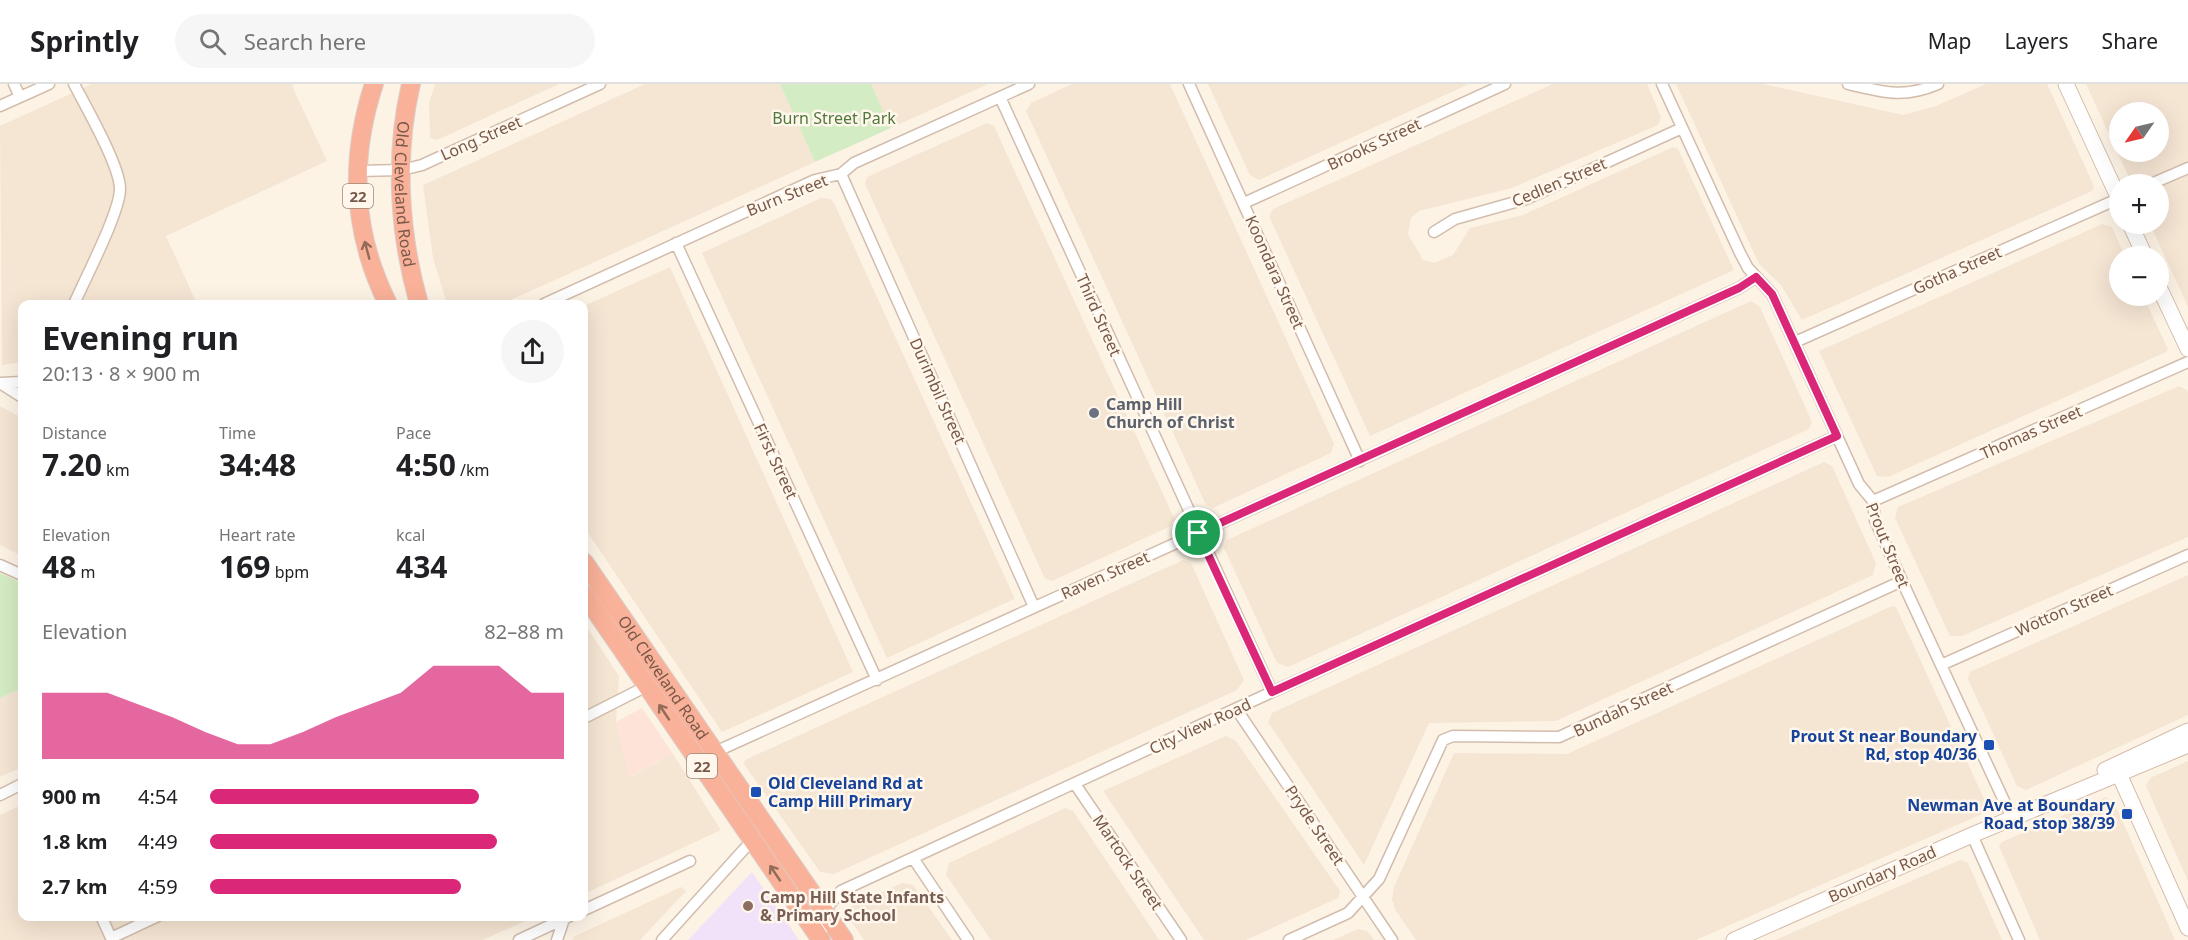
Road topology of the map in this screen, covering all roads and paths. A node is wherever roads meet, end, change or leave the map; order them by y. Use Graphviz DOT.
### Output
graph roads {
  1 [pos="14,84"];
  2 [pos="49,84"];
  3 [pos="74,84"];
  4 [pos="374,84"];
  5 [pos="411,84"];
  6 [pos="600,84"];
  7 [pos="1029,84"];
  8 [pos="1189,84"];
  9 [pos="1505,84"];
  10 [pos="1662,84"];
  11 [pos="1848,84"];
  12 [pos="1938,84"];
  13 [pos="2066,84"];
  14 [pos="20,97"];
  15 [pos="1000,97"];
  16 [pos="0,106"];
  17 [pos="1682,128"];
  18 [pos="2188,168"];
  19 [pos="402,170"];
  20 [pos="357,171"];
  21 [pos="841,174"];
  22 [pos="2169,176"];
  23 [pos="2109,177"];
  24 [pos="1244,203"];
  25 [pos="2109,203"];
  26 [pos="1434,232"];
  27 [pos="676,243"];
  28 [pos="1756,277"];
  29 [pos="76,300"];
  30 [pos="386,300"];
  31 [pos="418,300"];
  32 [pos="553,300"];
  33 [pos="2168,306"];
  34 [pos="1795,342"];
  35 [pos="2188,349"];
  36 [pos="2188,362"];
  37 [pos="18,382"];
  38 [pos="0,383"];
  39 [pos="18,394"];
  40 [pos="1837,436"];
  41 [pos="1360,461"];
  42 [pos="1873,501"];
  43 [pos="1198,533"];
  44 [pos="2188,555"];
  45 [pos="0,565"];
  46 [pos="588,568"];
  47 [pos="18,573"];
  48 [pos="1902,581"];
  49 [pos="588,600"];
  50 [pos="1034,607"];
  51 [pos="1941,665"];
  52 [pos="877,680"];
  53 [pos="647,686"];
  54 [pos="1272,692"];
  55 [pos="1237,710"];
  56 [pos="588,716"];
  57 [pos="2188,731"];
  58 [pos="2188,745"];
  59 [pos="715,752"];
  60 [pos="2119,774"];
  61 [pos="1075,784"];
  62 [pos="18,786"];
  63 [pos="0,795"];
  64 [pos="2032,810"];
  65 [pos="2012,818"];
  66 [pos="765,825"];
  67 [pos="1972,834"];
  68 [pos="752,840"];
  69 [pos="913,858"];
  70 [pos="690,861"];
  71 [pos="1364,897"];
  72 [pos="588,908"];
  73 [pos="825,913"];
  74 [pos="103,921"];
  75 [pos="148,921"];
  76 [pos="560,921"];
  77 [pos="566,921"];
  78 [pos="2188,928"];
  79 [pos="111,939"];
  80 [pos="820,939"];
  81 [pos="519,940"];
  82 [pos="557,940"];
  83 [pos="662,940"];
  84 [pos="844,940"];
  85 [pos="968,940"];
  86 [pos="1181,940"];
  87 [pos="1289,940"];
  88 [pos="1392,940"];
  89 [pos="1734,940"];
  90 [pos="2019,940"];
  1 -- 14 [label="street"];
  2 -- 14 [label="street"];
  3 -- 29 [label="street"];
  4 -- 20 [label="highway, 22"];
  5 -- 19 [label="highway, Old Cleveland Road"];
  6 -- 19 [label="street, Long Street"];
  7 -- 15 [label="street, Burn Street"];
  8 -- 24 [label="street, Koondara Street"];
  9 -- 24 [label="street, Brooks Street"];
  10 -- 17 [label="street, Prout Street"];
  11 -- 12 [label="street"];
  13 -- 23 [label="main road"];
  14 -- 16 [label="street"];
  15 -- 21 [label="street, Burn Street"];
  15 -- 43 [label="street, Third Street"];
  17 -- 26 [label="street, Cedlen Street"];
  17 -- 28 [label="street, Prout Street"];
  18 -- 22 [label="street"];
  19 -- 20 [label="street, Long Street"];
  19 -- 31 [label="highway, Old Cleveland Road"];
  30 -- 20 [label="highway, 22, one-way"];
  21 -- 27 [label="street, Burn Street"];
  21 -- 50 [label="street, Durimbil Street"];
  24 -- 41 [label="street, Koondara Street"];
  25 -- 34 [label="street, Gotha Street"];
  27 -- 32 [label="street, Burn Street"];
  27 -- 52 [label="street, First Street"];
  28 -- 34 [label="street, Prout Street"];
  28 -- 41 [label="street, Raven Street"];
  33 -- 35 [label="main road"];
  34 -- 40 [label="street, Prout Street"];
  36 -- 42 [label="street, Thomas Street"];
  37 -- 38 [label="street"];
  38 -- 39 [label="street"];
  40 -- 42 [label="street, Prout Street"];
  40 -- 54 [label="street, City View Road"];
  41 -- 43 [label="street, Raven Street"];
  42 -- 48 [label="street, Prout Street"];
  43 -- 50 [label="street, Raven Street"];
  43 -- 54 [label="street"];
  44 -- 51 [label="street, Wotton Street"];
  45 -- 47 [label="street"];
  46 -- 59 [label="highway, Old Cleveland Road / 22"];
  48 -- 51 [label="street, Prout Street"];
  48 -- 71 [label="street, Bundah Street"];
  49 -- 53 [label="highway, Old Cleveland Road / 22"];
  50 -- 52 [label="street, Raven Street"];
  51 -- 65 [label="street, Prout Street"];
  52 -- 59 [label="street, Raven Street"];
  53 -- 56 [label="street"];
  68 -- 53 [label="highway, Old Cleveland Road / 22, one-way"];
  54 -- 55 [label="street, City View Road"];
  55 -- 61 [label="street, City View Road"];
  55 -- 71 [label="street, Pryde Street"];
  57 -- 64 [label="main road, Boundary Road"];
  58 -- 60 [label="main road, Boundary Road"];
  59 -- 66 [label="highway, Old Cleveland Road / 22"];
  60 -- 64 [label="main road, Boundary Road"];
  60 -- 78 [label="main road"];
  61 -- 69 [label="street, City View Road"];
  61 -- 86 [label="street, Martock Street"];
  62 -- 63 [label="street"];
  64 -- 65 [label="main road, Boundary Road"];
  65 -- 67 [label="main road, Boundary Road"];
  66 -- 68 [label="street"];
  66 -- 73 [label="highway, Old Cleveland Road / 22"];
  67 -- 89 [label="main road, Boundary Road"];
  67 -- 90 [label="street"];
  80 -- 68 [label="highway, Old Cleveland Road / 22, one-way"];
  68 -- 83 [label="street"];
  69 -- 73 [label="street, City View Road"];
  69 -- 85 [label="street"];
  70 -- 72 [label="street"];
  71 -- 87 [label="street, Bundah Street"];
  71 -- 88 [label="street, Pryde Street"];
  73 -- 80 [label="street, City View Road"];
  73 -- 84 [label="highway, Old Cleveland Road / 22"];
  74 -- 79 [label="street"];
  75 -- 79 [label="street"];
  76 -- 81 [label="street"];
  77 -- 82 [label="street"];
}
